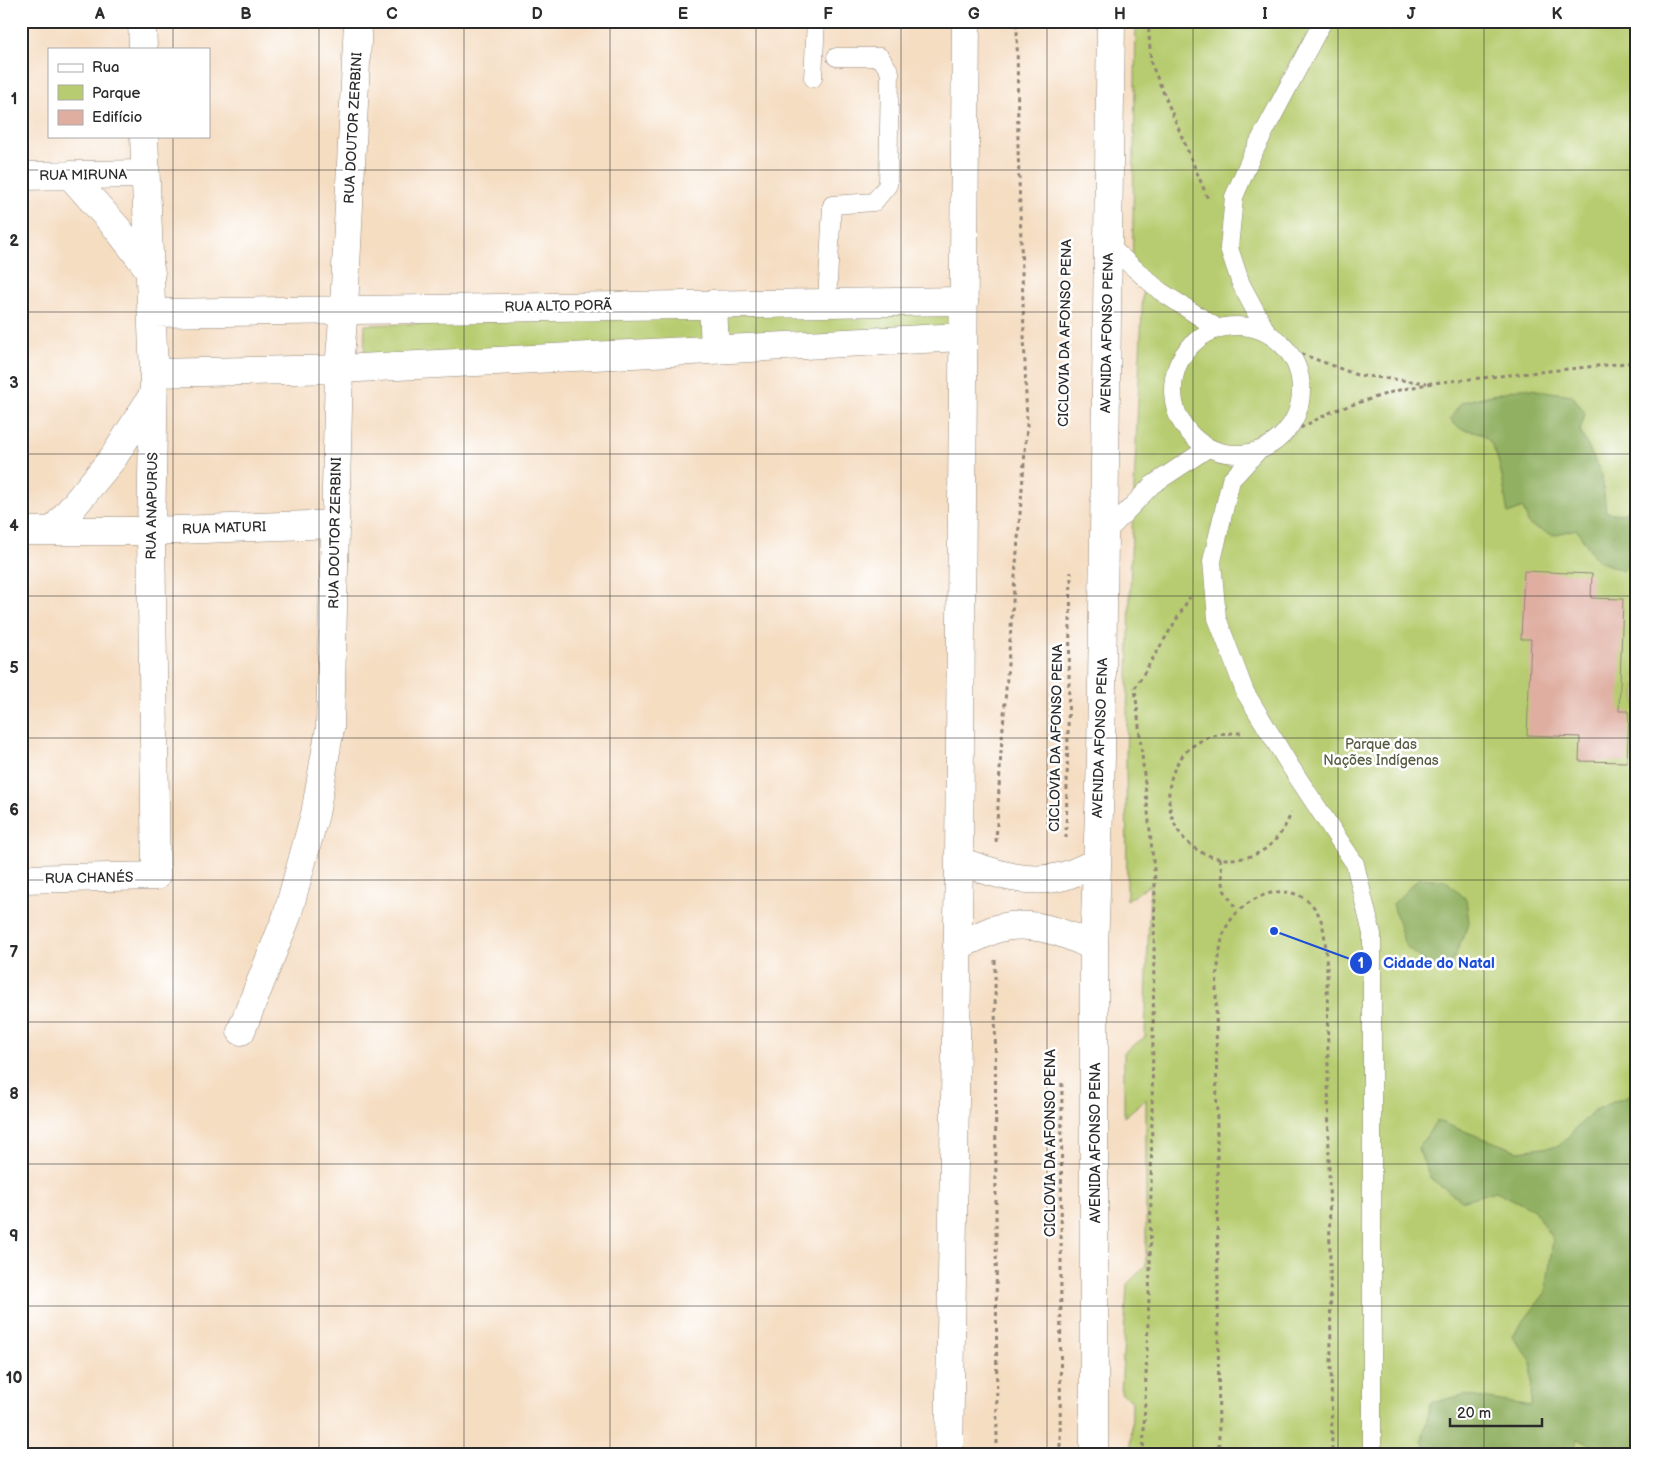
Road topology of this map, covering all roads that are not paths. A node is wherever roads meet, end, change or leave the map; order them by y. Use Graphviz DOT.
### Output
graph roads {
  1 [pos="142,21"];
  2 [pos="358,21"];
  3 [pos="816,21"];
  4 [pos="966,21"];
  5 [pos="1111,21"];
  6 [pos="1323,21"];
  7 [pos="143,48"];
  8 [pos="836,57"];
  9 [pos="813,78"];
  10 [pos="144,138"];
  11 [pos="145,174"];
  12 [pos="70,175"];
  13 [pos="21,176"];
  14 [pos="1108,245"];
  15 [pos="151,272"];
  16 [pos="964,301"];
  17 [pos="827,302"];
  18 [pos="713,304"];
  19 [pos="344,308"];
  20 [pos="153,313"];
  21 [pos="1217,328"];
  22 [pos="1266,331"];
  23 [pos="962,337"];
  24 [pos="715,349"];
  25 [pos="339,368"];
  26 [pos="154,384"];
  27 [pos="1208,448"];
  28 [pos="1257,452"];
  29 [pos="336,524"];
  30 [pos="21,531"];
  31 [pos="53,531"];
  32 [pos="151,531"];
  33 [pos="1104,534"];
  34 [pos="959,861"];
  35 [pos="1096,863"];
  36 [pos="156,876"];
  37 [pos="21,879"];
  38 [pos="957,946"];
  39 [pos="1094,947"];
  40 [pos="241,1031"];
  41 [pos="949,1455"];
  42 [pos="1094,1455"];
  43 [pos="1372,1455"];
  1 -- 7 [label="street"];
  2 -- 19 [label="street, RUA DOUTOR ZERBINI"];
  3 -- 9 [label="lane"];
  4 -- 16 [label="street"];
  5 -- 14 [label="street, AVENIDA AFONSO PENA"];
  6 -- 22 [label="lane"];
  8 -- 17 [label="lane"];
  10 -- 11 [label="street, RUA ANAPURUS"];
  11 -- 12 [label="street, RUA MIRUNA"];
  11 -- 15 [label="street, RUA ANAPURUS"];
  12 -- 13 [label="street, RUA MIRUNA"];
  12 -- 15 [label="street"];
  14 -- 21 [label="lane"];
  14 -- 33 [label="street, AVENIDA AFONSO PENA"];
  15 -- 20 [label="street, RUA ANAPURUS"];
  16 -- 17 [label="street, RUA ALTO PORÃ"];
  16 -- 23 [label="street"];
  17 -- 18 [label="street, RUA ALTO PORÃ"];
  18 -- 19 [label="street, RUA ALTO PORÃ"];
  18 -- 24 [label="street"];
  19 -- 20 [label="street, RUA ALTO PORÃ"];
  19 -- 25 [label="street, RUA DOUTOR ZERBINI"];
  20 -- 26 [label="street, RUA ANAPURUS"];
  21 -- 22 [label="lane"];
  21 -- 27 [label="lane"];
  22 -- 28 [label="lane"];
  23 -- 24 [label="street"];
  23 -- 34 [label="street"];
  24 -- 25 [label="street"];
  25 -- 26 [label="street"];
  25 -- 29 [label="street, RUA DOUTOR ZERBINI"];
  26 -- 31 [label="street"];
  26 -- 32 [label="street, RUA ANAPURUS"];
  27 -- 28 [label="lane"];
  27 -- 33 [label="lane"];
  28 -- 43 [label="lane"];
  29 -- 32 [label="street, RUA MATURI"];
  29 -- 40 [label="street, RUA DOUTOR ZERBINI"];
  30 -- 31 [label="street, RUA MATURI"];
  31 -- 32 [label="street, RUA MATURI"];
  32 -- 36 [label="street, RUA ANAPURUS"];
  33 -- 35 [label="street, AVENIDA AFONSO PENA"];
  34 -- 35 [label="street"];
  34 -- 38 [label="street"];
  35 -- 39 [label="street, AVENIDA AFONSO PENA"];
  36 -- 37 [label="street, RUA CHANÉS"];
  38 -- 39 [label="street"];
  38 -- 41 [label="street"];
  39 -- 42 [label="street, AVENIDA AFONSO PENA"];
}
